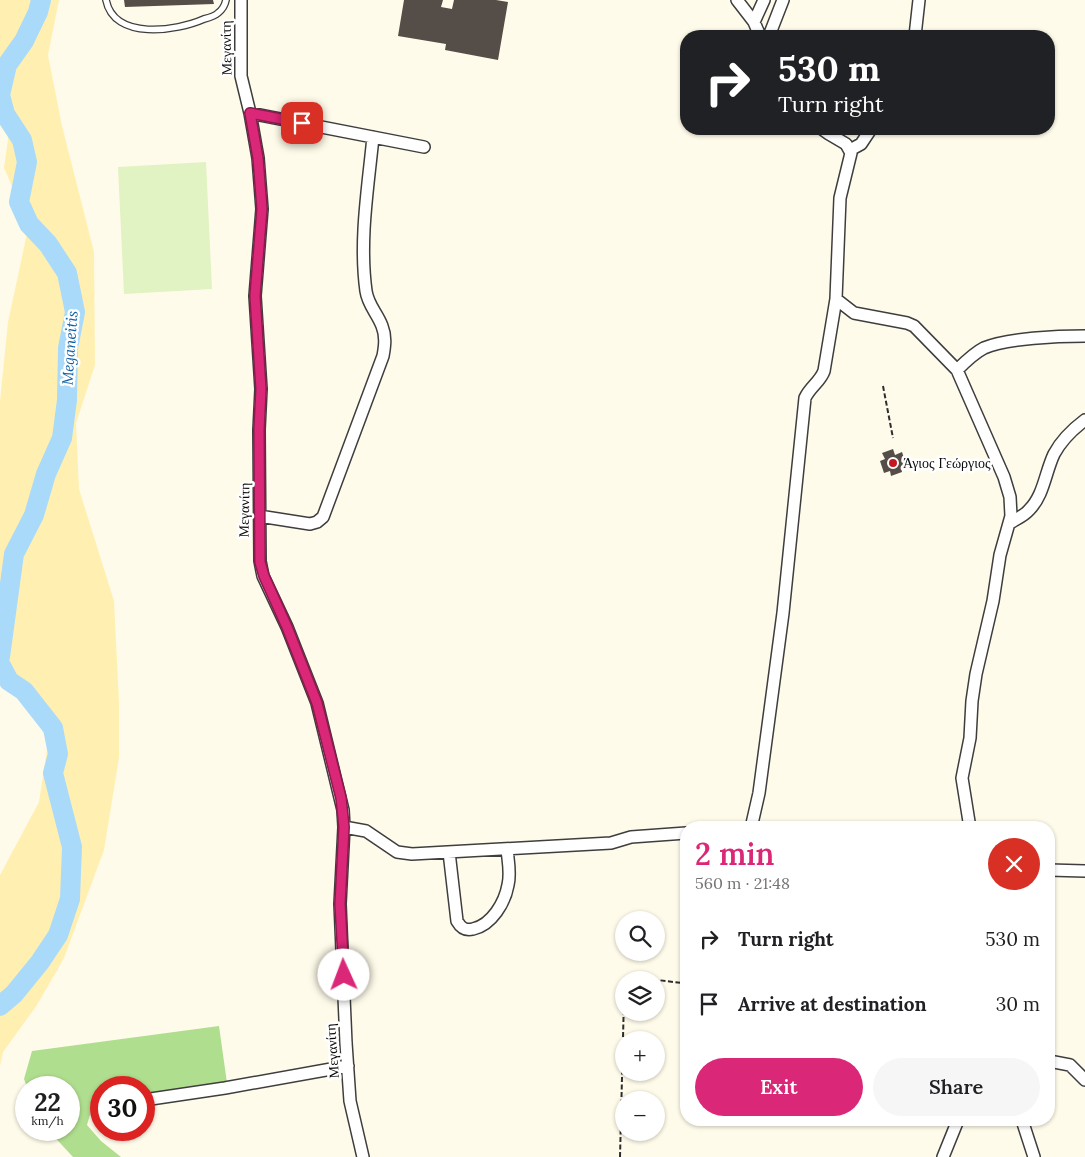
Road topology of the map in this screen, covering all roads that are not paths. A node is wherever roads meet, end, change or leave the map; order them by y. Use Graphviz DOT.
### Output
graph roads {
  1 [pos="106,0"];
  2 [pos="226,0"];
  3 [pos="241,0"];
  4 [pos="737,0"];
  5 [pos="764,0"];
  6 [pos="783,0"];
  7 [pos="920,0"];
  8 [pos="754,22"];
  9 [pos="757,30"];
  10 [pos="771,30"];
  11 [pos="917,30"];
  12 [pos="250,113"];
  13 [pos="831,135"];
  14 [pos="867,135"];
  15 [pos="373,137"];
  16 [pos="424,146"];
  17 [pos="850,150"];
  18 [pos="836,299"];
  19 [pos="1085,336"];
  20 [pos="957,370"];
  21 [pos="1085,420"];
  22 [pos="259,516"];
  23 [pos="1010,523"];
  24 [pos="753,821"];
  25 [pos="969,821"];
  26 [pos="344,827"];
  27 [pos="680,833"];
  28 [pos="507,849"];
  29 [pos="449,852"];
  30 [pos="1055,870"];
  31 [pos="1085,871"];
  32 [pos="1055,1062"];
  33 [pos="348,1066"];
  34 [pos="1085,1080"];
  35 [pos="155,1098"];
  36 [pos="956,1126"];
  37 [pos="1024,1126"];
  38 [pos="363,1157"];
  39 [pos="943,1157"];
  40 [pos="1034,1157"];
  1 -- 2 [label="lane"];
  3 -- 12 [label="street, Μεγανίτη"];
  4 -- 8 [label="street"];
  5 -- 8 [label="street"];
  6 -- 10 [label="street"];
  7 -- 11 [label="street"];
  8 -- 9 [label="street"];
  12 -- 15 [label="street"];
  12 -- 22 [label="street, Μεγανίτη"];
  13 -- 17 [label="street"];
  14 -- 17 [label="street"];
  15 -- 16 [label="street"];
  15 -- 22 [label="street"];
  17 -- 18 [label="street"];
  18 -- 20 [label="street"];
  18 -- 24 [label="street"];
  19 -- 20 [label="street"];
  20 -- 23 [label="street"];
  21 -- 23 [label="street"];
  22 -- 26 [label="street, Μεγανίτη"];
  23 -- 25 [label="street"];
  26 -- 29 [label="street"];
  26 -- 33 [label="street, Μεγανίτη"];
  27 -- 28 [label="street"];
  28 -- 29 [label="street"];
  28 -- 29 [label="street"];
  30 -- 31 [label="street"];
  32 -- 34 [label="street"];
  33 -- 35 [label="street"];
  33 -- 38 [label="street, Μεγανίτη"];
  36 -- 39 [label="street"];
  37 -- 40 [label="street"];
}
